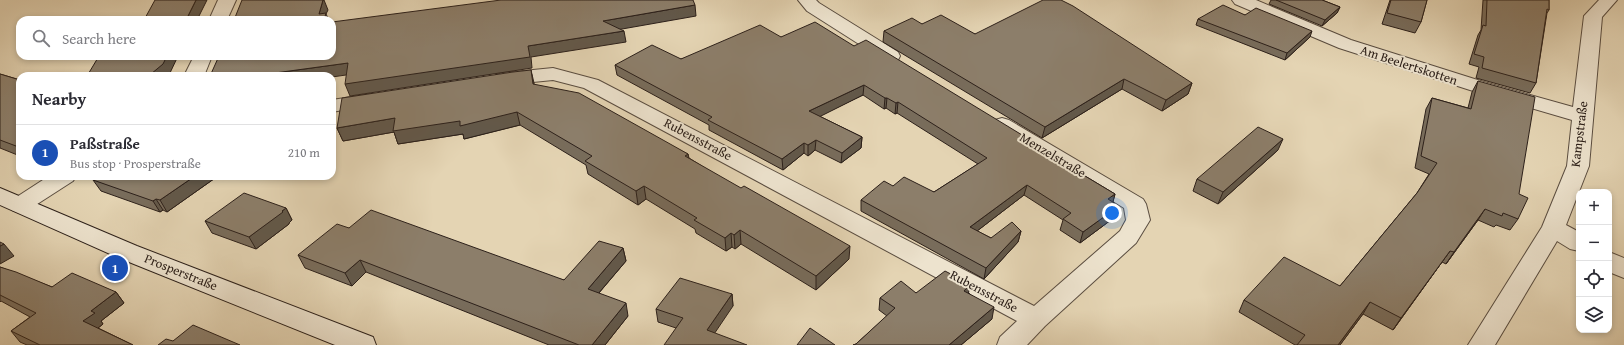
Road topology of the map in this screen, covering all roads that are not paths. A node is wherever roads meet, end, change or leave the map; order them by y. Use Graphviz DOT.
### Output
graph roads {
  1 [pos="227,0"];
  2 [pos="807,0"];
  3 [pos="1241,0"];
  4 [pos="1608,0"];
  5 [pos="220,16"];
  6 [pos="201,60"];
  7 [pos="907,66"];
  8 [pos="196,72"];
  9 [pos="485,82"];
  10 [pos="386,97"];
  11 [pos="336,105"];
  12 [pos="983,113"];
  13 [pos="1582,116"];
  14 [pos="56,180"];
  15 [pos="10,201"];
  16 [pos="1553,228"];
  17 [pos="1576,241"];
  18 [pos="1611,261"];
  19 [pos="1624,269"];
  20 [pos="1036,319"];
  21 [pos="362,345"];
  22 [pos="1010,345"];
  23 [pos="1481,345"];
  1 -- 5 [label="street"];
  2 -- 7 [label="street"];
  3 -- 13 [label="street, Am Beelertskotten"];
  4 -- 13 [label="street, Kampstraße"];
  6 -- 8 [label="street"];
  9 -- 20 [label="street, Rubensstraße"];
  10 -- 11 [label="street"];
  12 -- 20 [label="street, Menzelstraße"];
  13 -- 16 [label="street, Kampstraße"];
  14 -- 15 [label="street"];
  15 -- 21 [label="street, Prosperstraße"];
  16 -- 17 [label="street"];
  16 -- 23 [label="street, Kampstraße"];
  18 -- 19 [label="street"];
  20 -- 22 [label="street, Menzelstraße"];
}
